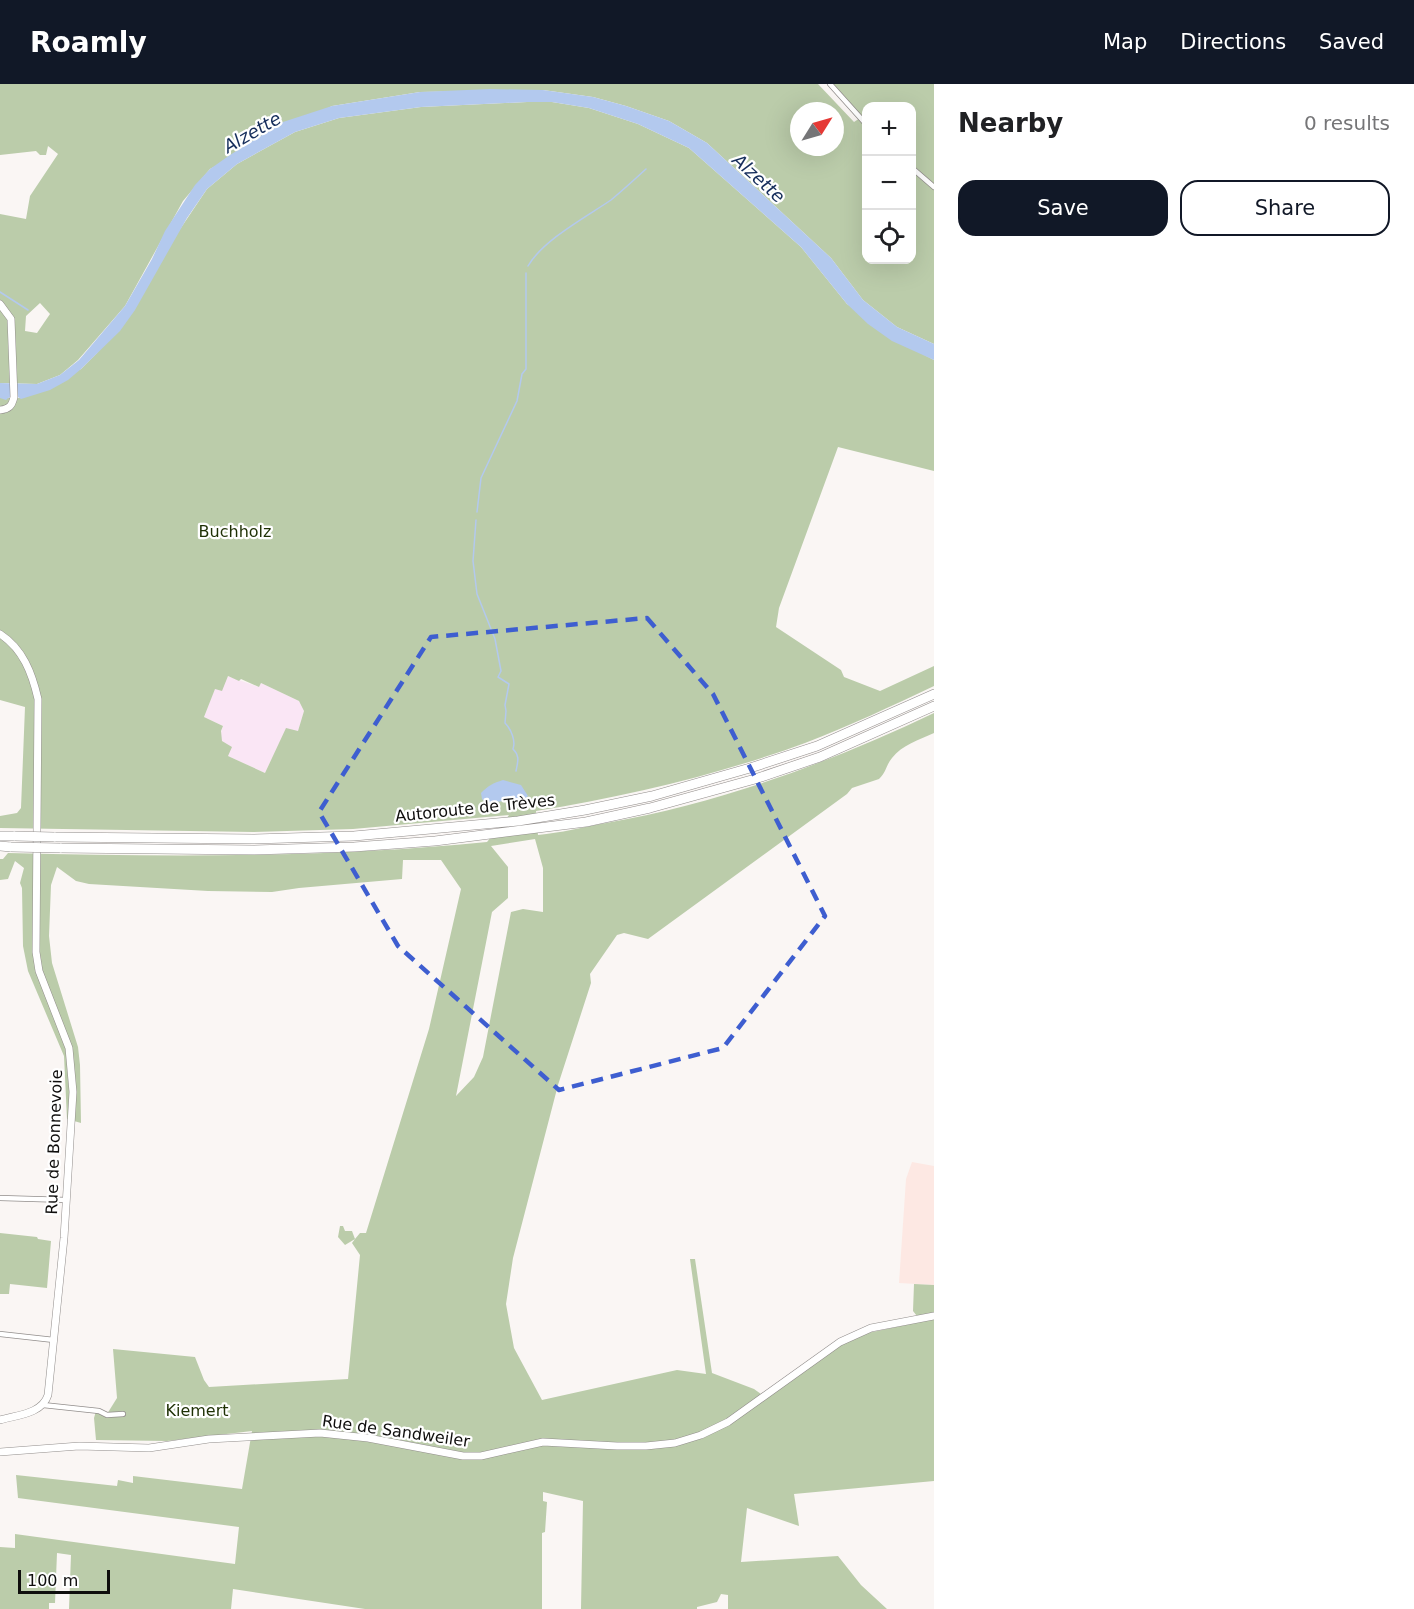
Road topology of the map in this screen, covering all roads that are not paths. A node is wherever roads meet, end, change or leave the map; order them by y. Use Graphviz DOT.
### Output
graph roads {
  1 [pos="830,84"];
  2 [pos="862,119"];
  3 [pos="916,171"];
  4 [pos="934,187"];
  5 [pos="0,304"];
  6 [pos="0,410"];
  7 [pos="0,634"];
  8 [pos="934,694"];
  9 [pos="934,706"];
  10 [pos="0,836"];
  11 [pos="0,846"];
  12 [pos="0,1198"];
  13 [pos="67,1200"];
  14 [pos="934,1316"];
  15 [pos="0,1334"];
  16 [pos="54,1340"];
  17 [pos="43,1405"];
  18 [pos="123,1414"];
  19 [pos="0,1420"];
  20 [pos="0,1452"];
  1 -- 2 [label="street"];
  3 -- 4 [label="street"];
  5 -- 6 [label="main road"];
  7 -- 13 [label="main road, Rue de Bonnevoie"];
  8 -- 10 [label="highway, Autoroute de Trèves, bridge"];
  9 -- 11 [label="highway, Autoroute de Trèves, bridge"];
  12 -- 13 [label="street"];
  13 -- 16 [label="main road, Rue de Bonnevoie"];
  14 -- 20 [label="main road, Rue de Sandweiler"];
  15 -- 16 [label="street"];
  16 -- 17 [label="main road, Rue de Bonnevoie"];
  17 -- 18 [label="street"];
  17 -- 19 [label="main road"];
}
